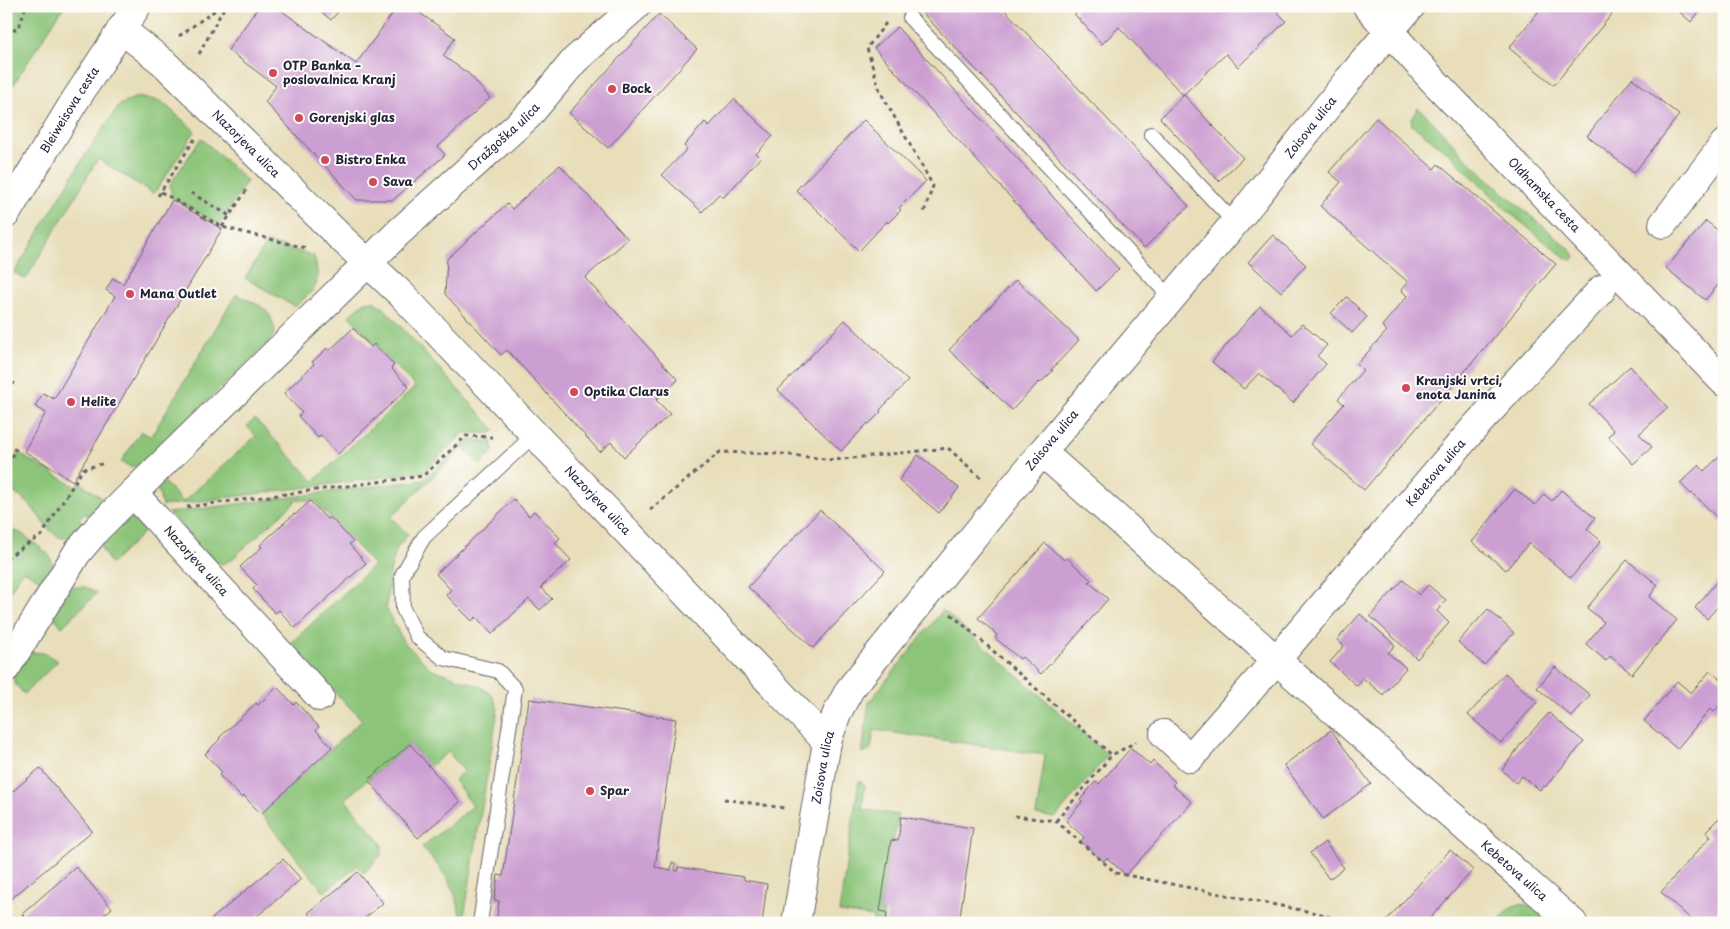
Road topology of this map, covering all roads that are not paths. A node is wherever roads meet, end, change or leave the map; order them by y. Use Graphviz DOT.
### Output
graph roads {
  1 [pos="137,6"];
  2 [pos="636,6"];
  3 [pos="1366,6"];
  4 [pos="1411,6"];
  5 [pos="910,18"];
  6 [pos="121,29"];
  7 [pos="1390,32"];
  8 [pos="1151,134"];
  9 [pos="1724,144"];
  10 [pos="6,214"];
  11 [pos="1235,223"];
  12 [pos="1663,224"];
  13 [pos="367,263"];
  14 [pos="1602,288"];
  15 [pos="1171,298"];
  16 [pos="1724,382"];
  17 [pos="535,434"];
  18 [pos="1042,452"];
  19 [pos="132,493"];
  20 [pos="1276,660"];
  21 [pos="6,668"];
  22 [pos="320,697"];
  23 [pos="1164,734"];
  24 [pos="827,742"];
  25 [pos="480,923"];
  26 [pos="796,923"];
  27 [pos="1572,923"];
  1 -- 6 [label="street, Bleiweisova cesta"];
  2 -- 13 [label="street, Dražgoška ulica"];
  3 -- 7 [label="street, Oldhamska cesta"];
  4 -- 7 [label="street, Zoisova ulica"];
  5 -- 15 [label="lane"];
  6 -- 10 [label="street, Bleiweisova cesta"];
  6 -- 13 [label="street, Nazorjeva ulica"];
  7 -- 11 [label="street, Zoisova ulica"];
  7 -- 16 [label="street, Oldhamska cesta"];
  8 -- 11 [label="lane"];
  9 -- 12 [label="street"];
  11 -- 15 [label="street, Zoisova ulica"];
  13 -- 17 [label="street, Nazorjeva ulica"];
  13 -- 19 [label="street"];
  14 -- 20 [label="street, Kebetova ulica"];
  15 -- 18 [label="street, Zoisova ulica"];
  17 -- 24 [label="street, Nazorjeva ulica"];
  17 -- 25 [label="lane"];
  18 -- 20 [label="street, Kebetova ulica"];
  18 -- 24 [label="street, Zoisova ulica"];
  19 -- 21 [label="street"];
  19 -- 22 [label="street, Nazorjeva ulica"];
  20 -- 23 [label="street, Kebetova ulica"];
  20 -- 27 [label="street, Kebetova ulica"];
  24 -- 26 [label="street, Zoisova ulica"];
}
